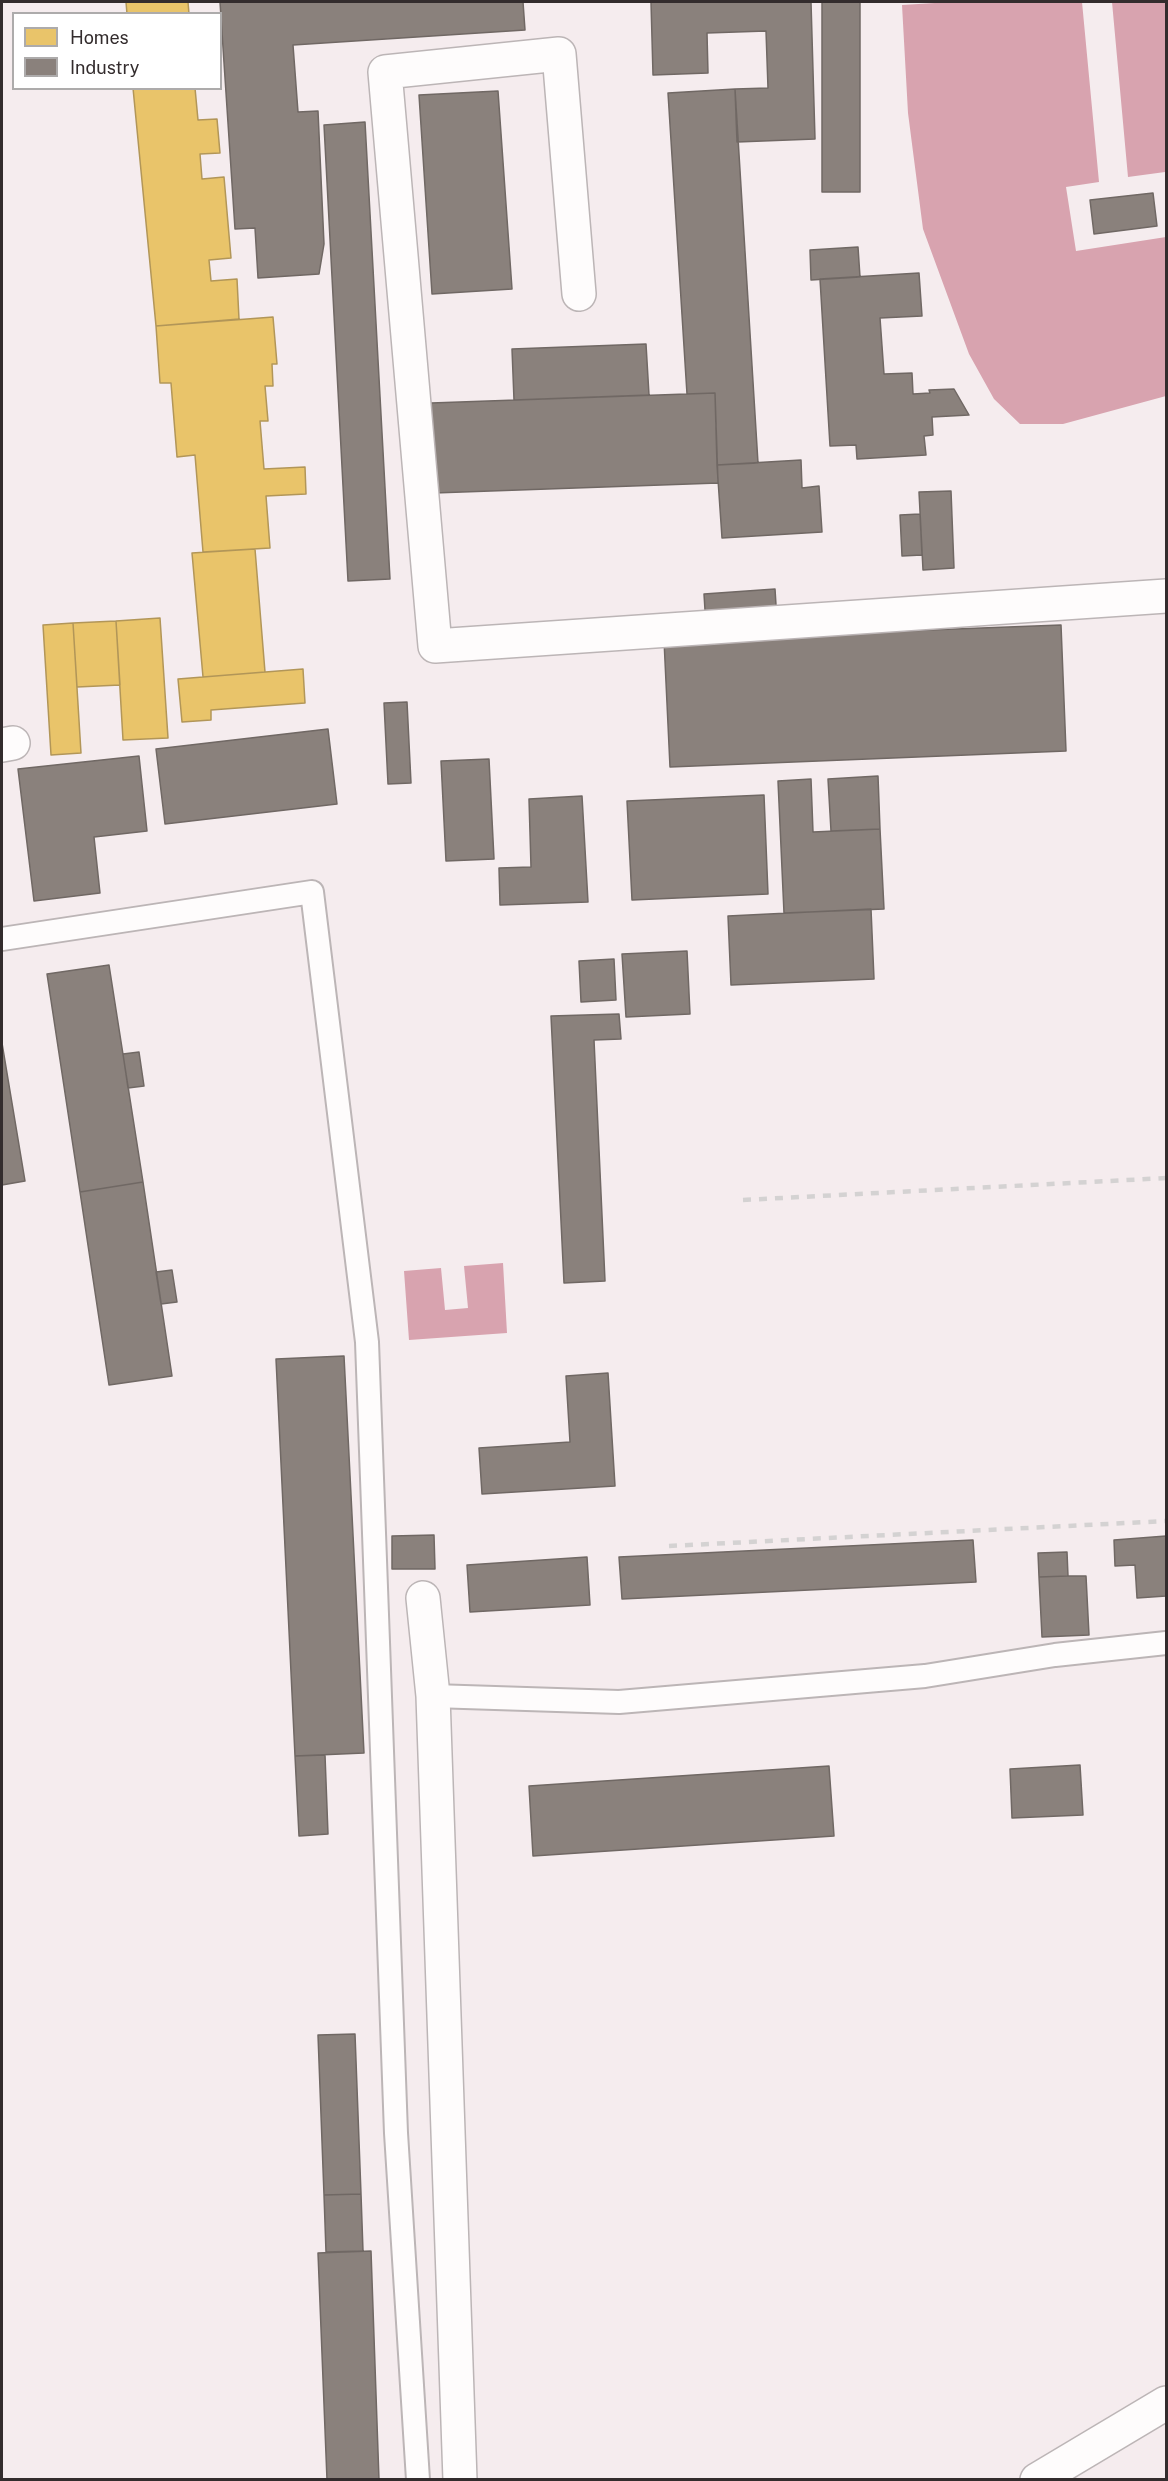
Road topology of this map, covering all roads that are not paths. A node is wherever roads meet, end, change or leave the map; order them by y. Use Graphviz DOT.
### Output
graph roads {
  1 [pos="579,294"];
  2 [pos="1167,596"];
  3 [pos="2,939"];
  4 [pos="423,1598"];
  5 [pos="1167,1643"];
  6 [pos="433,1696"];
  7 [pos="1167,2403"];
  8 [pos="418,2480"];
  9 [pos="460,2480"];
  10 [pos="1037,2480"];
  1 -- 2 [label="street"];
  3 -- 8 [label="lane"];
  4 -- 6 [label="street"];
  5 -- 6 [label="lane"];
  6 -- 9 [label="street"];
  7 -- 10 [label="street"];
}
